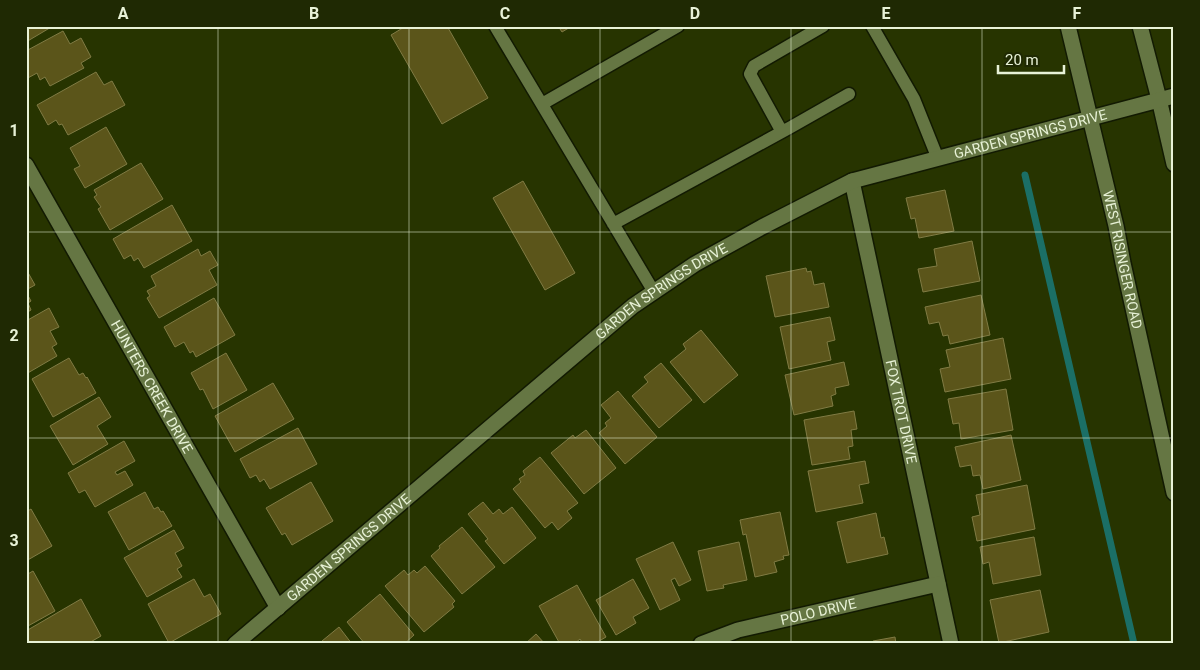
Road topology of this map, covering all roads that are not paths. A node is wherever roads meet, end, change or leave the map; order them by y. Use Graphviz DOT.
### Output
graph roads {
  1 [pos="495,26"];
  2 [pos="678,26"];
  3 [pos="823,26"];
  4 [pos="872,26"];
  5 [pos="1068,26"];
  6 [pos="1140,26"];
  7 [pos="849,94"];
  8 [pos="1167,98"];
  9 [pos="542,104"];
  10 [pos="1090,118"];
  11 [pos="782,132"];
  12 [pos="938,158"];
  13 [pos="1174,164"];
  14 [pos="26,165"];
  15 [pos="852,181"];
  16 [pos="613,224"];
  17 [pos="654,292"];
  18 [pos="1174,494"];
  19 [pos="938,584"];
  20 [pos="278,608"];
  21 [pos="235,644"];
  22 [pos="701,644"];
  23 [pos="951,644"];
  1 -- 9 [label="lane"];
  2 -- 9 [label="lane"];
  3 -- 11 [label="lane"];
  4 -- 12 [label="lane"];
  5 -- 10 [label="street, WEST RISINGER ROAD"];
  6 -- 8 [label="street"];
  7 -- 11 [label="lane"];
  8 -- 10 [label="street, GARDEN SPRINGS DRIVE"];
  8 -- 13 [label="street"];
  9 -- 16 [label="lane"];
  10 -- 12 [label="street, GARDEN SPRINGS DRIVE"];
  10 -- 18 [label="street, WEST RISINGER ROAD"];
  11 -- 16 [label="lane"];
  12 -- 15 [label="street, GARDEN SPRINGS DRIVE"];
  14 -- 20 [label="street, HUNTERS CREEK DRIVE"];
  15 -- 17 [label="street, GARDEN SPRINGS DRIVE"];
  15 -- 19 [label="street, FOX TROT DRIVE"];
  16 -- 17 [label="lane"];
  17 -- 20 [label="street, GARDEN SPRINGS DRIVE"];
  19 -- 22 [label="street, POLO DRIVE"];
  19 -- 23 [label="street, FOX TROT DRIVE"];
  20 -- 21 [label="street, GARDEN SPRINGS DRIVE"];
}
